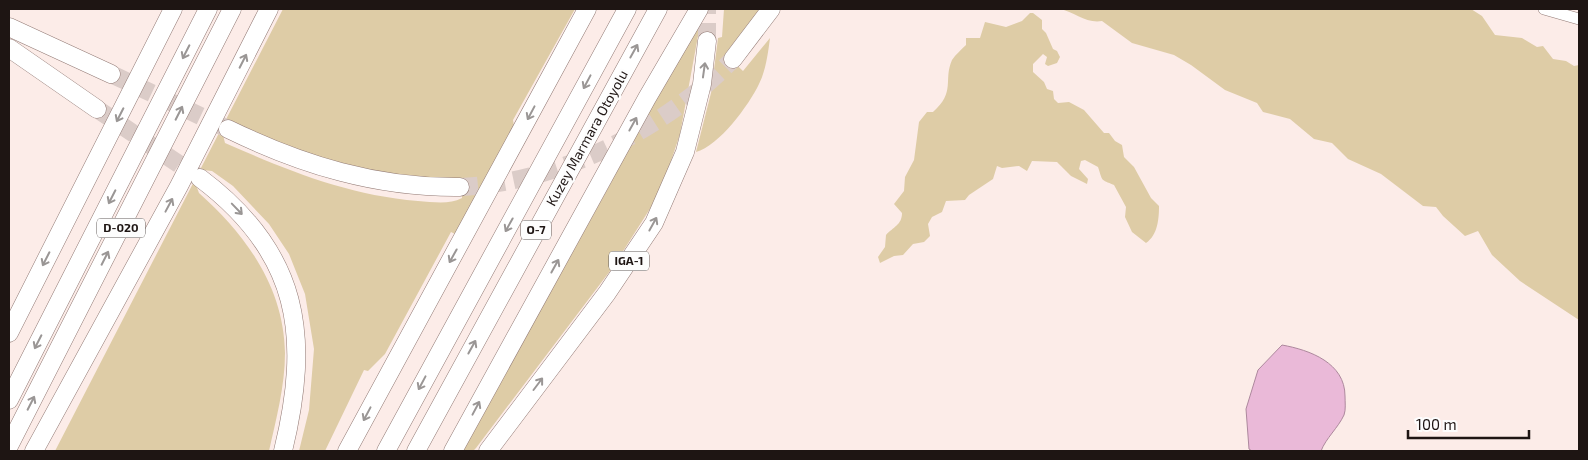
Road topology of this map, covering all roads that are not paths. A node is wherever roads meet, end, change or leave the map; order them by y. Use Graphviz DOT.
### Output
graph roads {
  1 [pos="173,9"];
  2 [pos="208,9"];
  3 [pos="232,9"];
  4 [pos="269,9"];
  5 [pos="587,9"];
  6 [pos="627,9"];
  7 [pos="658,9"];
  8 [pos="699,9"];
  9 [pos="771,9"];
  10 [pos="1544,9"];
  11 [pos="1579,20"];
  12 [pos="9,27"];
  13 [pos="707,41"];
  14 [pos="9,48"];
  15 [pos="733,59"];
  16 [pos="111,74"];
  17 [pos="97,109"];
  18 [pos="228,129"];
  19 [pos="200,178"];
  20 [pos="460,187"];
  21 [pos="9,333"];
  22 [pos="298,360"];
  23 [pos="9,400"];
  24 [pos="9,446"];
  25 [pos="34,451"];
  26 [pos="283,451"];
  27 [pos="290,451"];
  28 [pos="347,451"];
  29 [pos="386,451"];
  30 [pos="416,451"];
  31 [pos="453,451"];
  32 [pos="488,451"];
  1 -- 21 [label="highway, one-way"];
  2 -- 23 [label="highway, D-020, one-way"];
  24 -- 3 [label="highway, D-020, one-way"];
  25 -- 4 [label="highway, one-way"];
  5 -- 28 [label="highway, one-way"];
  6 -- 29 [label="highway, Kuzey Marmara Otoyolu / O-7, one-way"];
  30 -- 7 [label="highway, Kuzey Marmara Otoyolu / O-7, one-way"];
  31 -- 8 [label="highway, one-way"];
  9 -- 15 [label="highway"];
  10 -- 11 [label="street"];
  12 -- 16 [label="highway"];
  32 -- 13 [label="highway, IGA-1, one-way"];
  14 -- 17 [label="highway"];
  18 -- 20 [label="highway"];
  19 -- 22 [label="highway, one-way"];
  22 -- 26 [label="highway"];
  22 -- 27 [label="highway"];
}
